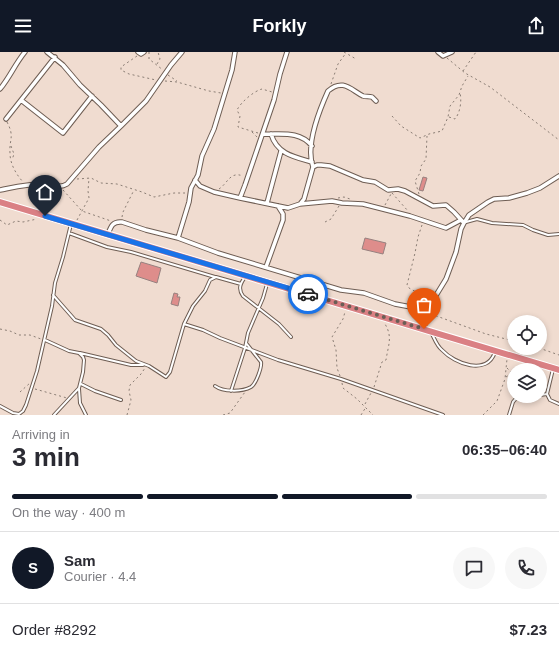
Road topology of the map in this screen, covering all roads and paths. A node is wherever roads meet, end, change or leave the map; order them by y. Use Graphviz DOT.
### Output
graph roads {
  1 [pos="25,52"];
  2 [pos="47,52"];
  3 [pos="149,52"];
  4 [pos="158,52"];
  5 [pos="182,52"];
  6 [pos="235,52"];
  7 [pos="287,52"];
  8 [pos="345,52"];
  9 [pos="438,52"];
  10 [pos="452,52"];
  11 [pos="476,52"];
  12 [pos="141,53"];
  13 [pos="443,56"];
  14 [pos="54,57"];
  15 [pos="356,59"];
  16 [pos="157,65"];
  17 [pos="463,72"];
  18 [pos="166,73"];
  19 [pos="469,75"];
  20 [pos="160,81"];
  21 [pos="177,82"];
  22 [pos="331,88"];
  23 [pos="0,89"];
  24 [pos="460,92"];
  25 [pos="224,93"];
  26 [pos="276,93"];
  27 [pos="92,96"];
  28 [pos="21,100"];
  29 [pos="376,101"];
  30 [pos="392,116"];
  31 [pos="448,117"];
  32 [pos="6,120"];
  33 [pos="121,126"];
  34 [pos="251,132"];
  35 [pos="263,134"];
  36 [pos="271,134"];
  37 [pos="427,135"];
  38 [pos="260,139"];
  39 [pos="559,140"];
  40 [pos="11,145"];
  41 [pos="312,146"];
  42 [pos="281,151"];
  43 [pos="11,161"];
  44 [pos="312,162"];
  45 [pos="314,167"];
  46 [pos="559,176"];
  47 [pos="89,178"];
  48 [pos="248,178"];
  49 [pos="195,180"];
  50 [pos="70,181"];
  51 [pos="26,185"];
  52 [pos="60,187"];
  53 [pos="0,190"];
  54 [pos="134,190"];
  55 [pos="390,191"];
  56 [pos="214,192"];
  57 [pos="190,194"];
  58 [pos="240,198"];
  59 [pos="421,199"];
  60 [pos="0,202"];
  61 [pos="267,203"];
  62 [pos="342,203"];
  63 [pos="300,204"];
  64 [pos="278,206"];
  65 [pos="288,208"];
  66 [pos="381,209"];
  67 [pos="82,211"];
  68 [pos="45,216"];
  69 [pos="410,216"];
  70 [pos="0,220"];
  71 [pos="283,220"];
  72 [pos="423,220"];
  73 [pos="462,221"];
  74 [pos="116,222"];
  75 [pos="122,222"];
  76 [pos="325,222"];
  77 [pos="73,223"];
  78 [pos="69,233"];
  79 [pos="108,234"];
  80 [pos="559,234"];
  81 [pos="178,238"];
  82 [pos="266,267"];
  83 [pos="246,276"];
  84 [pos="216,277"];
  85 [pos="268,282"];
  86 [pos="241,284"];
  87 [pos="53,295"];
  88 [pos="348,306"];
  89 [pos="259,308"];
  90 [pos="426,310"];
  91 [pos="378,315"];
  92 [pos="184,324"];
  93 [pos="0,329"];
  94 [pos="424,329"];
  95 [pos="432,331"];
  96 [pos="292,337"];
  97 [pos="507,339"];
  98 [pos="45,340"];
  99 [pos="246,343"];
  100 [pos="245,348"];
  101 [pos="495,351"];
  102 [pos="547,351"];
  103 [pos="253,352"];
  104 [pos="79,353"];
  105 [pos="507,354"];
  106 [pos="510,355"];
  107 [pos="559,355"];
  108 [pos="146,365"];
  109 [pos="506,368"];
  110 [pos="556,369"];
  111 [pos="35,379"];
  112 [pos="341,379"];
  113 [pos="505,379"];
  114 [pos="550,379"];
  115 [pos="547,380"];
  116 [pos="81,384"];
  117 [pos="215,386"];
  118 [pos="548,386"];
  119 [pos="251,387"];
  120 [pos="32,388"];
  121 [pos="79,388"];
  122 [pos="373,389"];
  123 [pos="231,390"];
  124 [pos="20,392"];
  125 [pos="547,394"];
  126 [pos="69,398"];
  127 [pos="121,400"];
  128 [pos="513,403"];
  129 [pos="559,404"];
  130 [pos="0,406"];
  131 [pos="365,406"];
  132 [pos="54,415"];
  133 [pos="86,415"];
  134 [pos="128,415"];
  135 [pos="224,415"];
  136 [pos="361,415"];
  137 [pos="373,415"];
  138 [pos="443,415"];
  139 [pos="483,415"];
  140 [pos="510,415"];
  1 -- 23 [label="street"];
  2 -- 14 [label="street"];
  3 -- 16 [label="path"];
  4 -- 16 [label="path"];
  5 -- 18 [label="street"];
  6 -- 25 [label="street"];
  7 -- 26 [label="street"];
  8 -- 15 [label="path"];
  8 -- 22 [label="path"];
  9 -- 13 [label="street"];
  10 -- 13 [label="street"];
  11 -- 17 [label="path"];
  12 -- 20 [label="path"];
  13 -- 17 [label="path"];
  14 -- 27 [label="street"];
  14 -- 28 [label="street"];
  16 -- 18 [label="path"];
  17 -- 19 [label="path"];
  18 -- 20 [label="street"];
  18 -- 21 [label="path"];
  19 -- 24 [label="path"];
  19 -- 39 [label="path"];
  20 -- 21 [label="path"];
  20 -- 33 [label="street"];
  21 -- 25 [label="path"];
  22 -- 29 [label="street"];
  22 -- 41 [label="street"];
  24 -- 31 [label="path"];
  24 -- 31 [label="path"];
  25 -- 49 [label="street"];
  26 -- 34 [label="path"];
  26 -- 35 [label="street"];
  27 -- 28 [label="street"];
  27 -- 33 [label="street"];
  28 -- 32 [label="street"];
  30 -- 37 [label="path"];
  31 -- 37 [label="path"];
  32 -- 40 [label="path"];
  33 -- 50 [label="street"];
  34 -- 35 [label="path"];
  34 -- 38 [label="path"];
  35 -- 36 [label="street"];
  35 -- 38 [label="street"];
  36 -- 41 [label="street"];
  36 -- 42 [label="street"];
  37 -- 59 [label="path"];
  38 -- 48 [label="street"];
  40 -- 43 [label="path"];
  40 -- 43 [label="path"];
  41 -- 44 [label="street"];
  42 -- 44 [label="street"];
  42 -- 61 [label="street"];
  43 -- 51 [label="path"];
  44 -- 45 [label="street"];
  45 -- 55 [label="street"];
  45 -- 63 [label="street"];
  46 -- 73 [label="street"];
  47 -- 50 [label="path"];
  47 -- 54 [label="path"];
  47 -- 67 [label="path"];
  48 -- 56 [label="path"];
  48 -- 58 [label="street"];
  49 -- 56 [label="street"];
  49 -- 57 [label="street"];
  50 -- 52 [label="street"];
  51 -- 52 [label="street"];
  51 -- 53 [label="street"];
  52 -- 67 [label="path"];
  54 -- 57 [label="path"];
  54 -- 75 [label="path"];
  55 -- 59 [label="street"];
  55 -- 66 [label="path"];
  55 -- 69 [label="path"];
  56 -- 58 [label="street"];
  57 -- 81 [label="street"];
  58 -- 61 [label="street"];
  59 -- 73 [label="street"];
  60 -- 68 [label="highway"];
  61 -- 64 [label="street"];
  62 -- 63 [label="street"];
  62 -- 66 [label="street"];
  62 -- 76 [label="path"];
  63 -- 65 [label="street"];
  64 -- 65 [label="street"];
  64 -- 71 [label="street"];
  65 -- 71 [label="street"];
  66 -- 69 [label="street"];
  67 -- 74 [label="path"];
  67 -- 77 [label="path"];
  68 -- 70 [label="path"];
  68 -- 77 [label="highway"];
  69 -- 72 [label="street"];
  71 -- 82 [label="street"];
  72 -- 73 [label="street"];
  72 -- 90 [label="path"];
  73 -- 80 [label="lane"];
  73 -- 90 [label="street"];
  74 -- 75 [label="street"];
  74 -- 79 [label="street"];
  75 -- 81 [label="street"];
  77 -- 78 [label="lane"];
  77 -- 79 [label="highway"];
  78 -- 84 [label="lane"];
  78 -- 87 [label="lane"];
  79 -- 83 [label="highway"];
  81 -- 82 [label="street"];
  82 -- 90 [label="street"];
  83 -- 85 [label="highway"];
  83 -- 86 [label="lane"];
  84 -- 86 [label="lane"];
  84 -- 92 [label="lane"];
  85 -- 88 [label="highway"];
  85 -- 89 [label="lane"];
  86 -- 89 [label="lane"];
  87 -- 98 [label="lane"];
  87 -- 108 [label="lane"];
  88 -- 91 [label="highway"];
  88 -- 112 [label="path"];
  89 -- 96 [label="lane"];
  89 -- 99 [label="lane"];
  90 -- 94 [label="street"];
  90 -- 97 [label="path"];
  91 -- 94 [label="highway"];
  91 -- 122 [label="path"];
  92 -- 100 [label="lane"];
  92 -- 108 [label="lane"];
  93 -- 98 [label="path"];
  94 -- 95 [label="highway"];
  95 -- 101 [label="highway"];
  95 -- 101 [label="lane"];
  98 -- 104 [label="lane"];
  98 -- 111 [label="lane"];
  99 -- 100 [label="lane"];
  99 -- 103 [label="lane"];
  100 -- 103 [label="lane"];
  100 -- 123 [label="lane"];
  101 -- 105 [label="highway"];
  102 -- 107 [label="path"];
  103 -- 112 [label="lane"];
  103 -- 119 [label="lane"];
  104 -- 108 [label="lane"];
  104 -- 116 [label="lane"];
  105 -- 109 [label="path"];
  106 -- 110 [label="highway"];
  108 -- 134 [label="path"];
  109 -- 113 [label="path"];
  110 -- 114 [label="lane"];
  111 -- 120 [label="lane"];
  111 -- 124 [label="path"];
  112 -- 122 [label="lane"];
  112 -- 131 [label="path"];
  113 -- 139 [label="path"];
  114 -- 115 [label="path"];
  114 -- 118 [label="lane"];
  116 -- 121 [label="lane"];
  116 -- 127 [label="lane"];
  117 -- 123 [label="lane"];
  118 -- 125 [label="lane"];
  119 -- 123 [label="lane"];
  119 -- 135 [label="path"];
  120 -- 126 [label="path"];
  120 -- 130 [label="lane"];
  121 -- 126 [label="lane"];
  121 -- 133 [label="lane"];
  122 -- 131 [label="path"];
  122 -- 138 [label="lane"];
  125 -- 129 [label="lane"];
  126 -- 132 [label="lane"];
  128 -- 140 [label="lane"];
  131 -- 136 [label="path"];
  131 -- 137 [label="path"];
}
